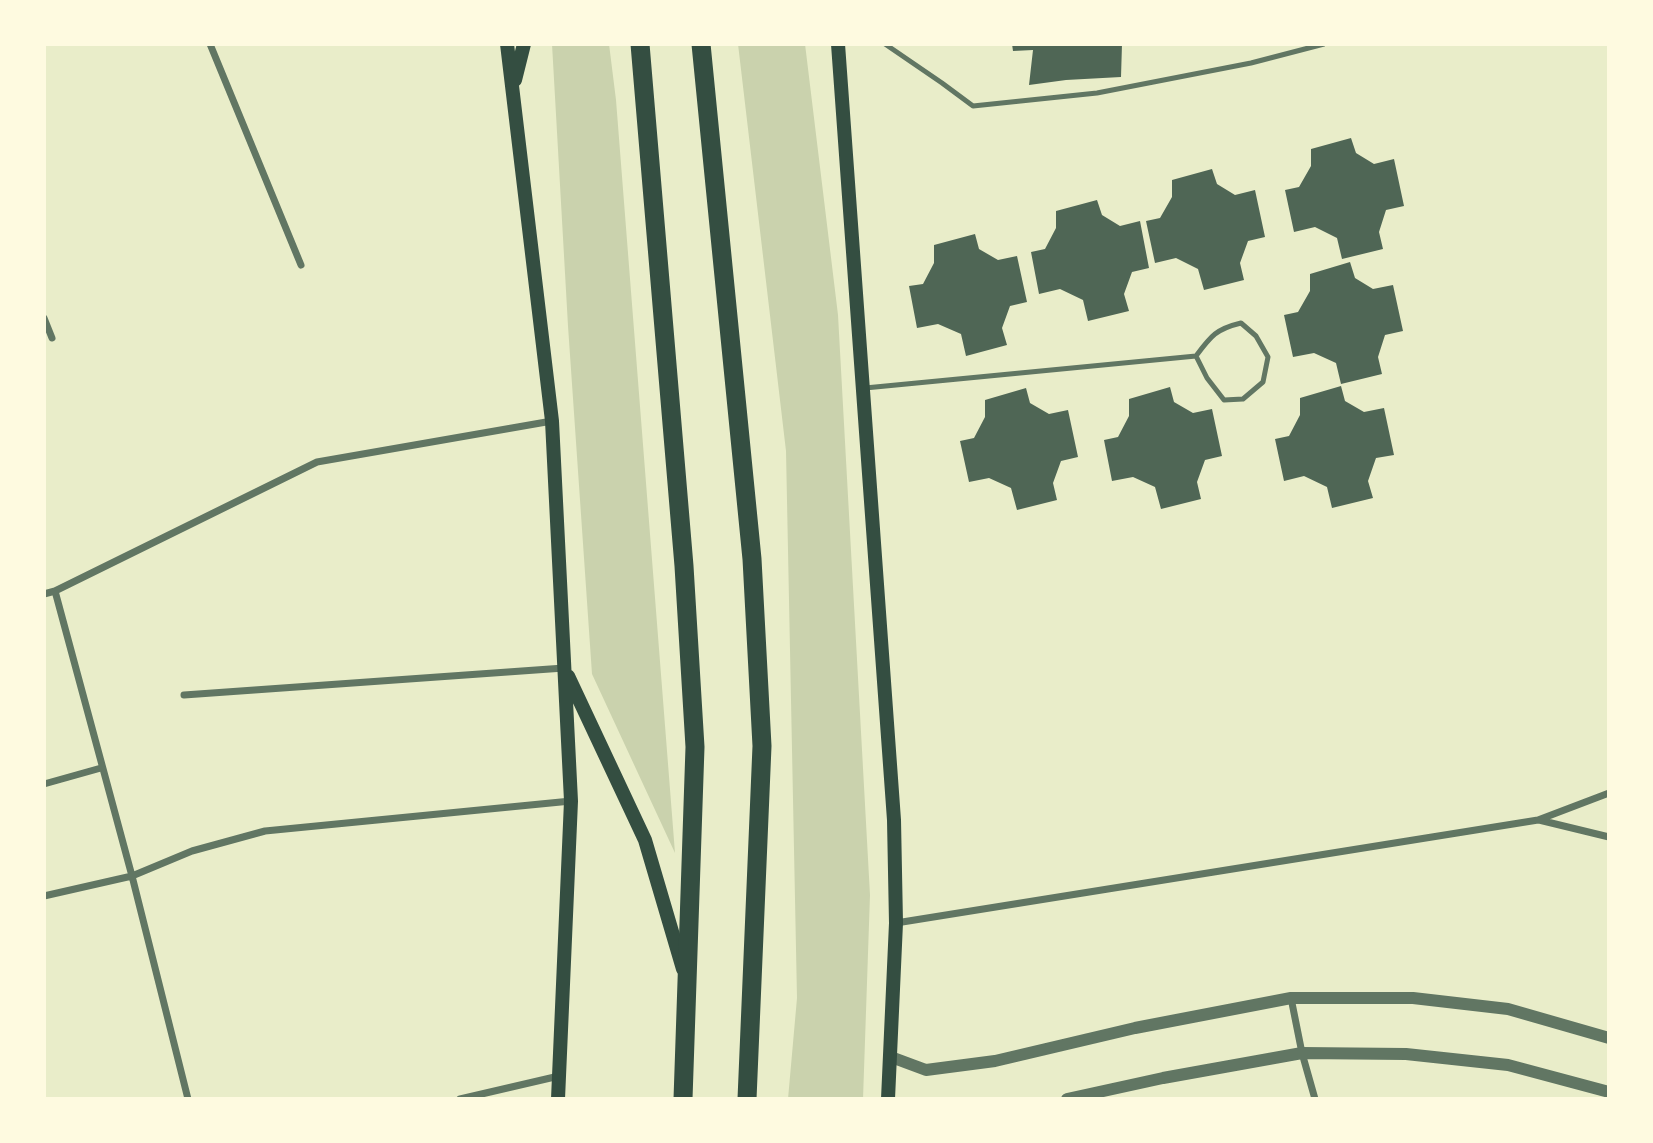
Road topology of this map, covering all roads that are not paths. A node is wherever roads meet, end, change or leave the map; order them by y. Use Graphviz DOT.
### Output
graph roads {
  1 [pos="210,44"];
  2 [pos="507,44"];
  3 [pos="524,44"];
  4 [pos="640,44"];
  5 [pos="701,44"];
  6 [pos="838,44"];
  7 [pos="885,44"];
  8 [pos="1324,44"];
  9 [pos="513,89"];
  10 [pos="301,265"];
  11 [pos="44,318"];
  12 [pos="52,338"];
  13 [pos="1196,356"];
  14 [pos="862,389"];
  15 [pos="552,421"];
  16 [pos="55,591"];
  17 [pos="44,594"];
  18 [pos="564,668"];
  19 [pos="184,695"];
  20 [pos="101,768"];
  21 [pos="44,784"];
  22 [pos="1609,793"];
  23 [pos="571,801"];
  24 [pos="1538,820"];
  25 [pos="1609,837"];
  26 [pos="132,876"];
  27 [pos="44,896"];
  28 [pos="896,923"];
  29 [pos="687,981"];
  30 [pos="1291,998"];
  31 [pos="1609,1038"];
  32 [pos="1302,1053"];
  33 [pos="891,1057"];
  34 [pos="560,1076"];
  35 [pos="1609,1092"];
  36 [pos="188,1099"];
  37 [pos="460,1099"];
  38 [pos="558,1099"];
  39 [pos="683,1099"];
  40 [pos="747,1099"];
  41 [pos="888,1099"];
  42 [pos="1067,1099"];
  43 [pos="1315,1099"];
  1 -- 10 [label="street"];
  2 -- 9 [label="main road"];
  3 -- 9 [label="main road"];
  4 -- 29 [label="highway"];
  5 -- 40 [label="highway"];
  6 -- 14 [label="main road"];
  7 -- 8 [label="lane"];
  9 -- 15 [label="main road"];
  11 -- 12 [label="street"];
  13 -- 13 [label="lane"];
  13 -- 14 [label="lane"];
  14 -- 28 [label="main road"];
  15 -- 16 [label="street"];
  15 -- 18 [label="main road"];
  16 -- 17 [label="street"];
  16 -- 20 [label="street"];
  18 -- 19 [label="street"];
  18 -- 23 [label="main road"];
  18 -- 29 [label="main road"];
  20 -- 21 [label="street"];
  20 -- 26 [label="street"];
  22 -- 24 [label="street"];
  23 -- 26 [label="street"];
  23 -- 34 [label="main road"];
  24 -- 25 [label="street"];
  24 -- 28 [label="street"];
  26 -- 27 [label="street"];
  26 -- 36 [label="street"];
  28 -- 33 [label="main road"];
  29 -- 39 [label="highway"];
  30 -- 31 [label="street"];
  30 -- 32 [label="street"];
  30 -- 33 [label="street"];
  32 -- 35 [label="street"];
  32 -- 42 [label="street"];
  32 -- 43 [label="street"];
  33 -- 41 [label="main road"];
  34 -- 37 [label="street"];
  34 -- 38 [label="main road"];
}
